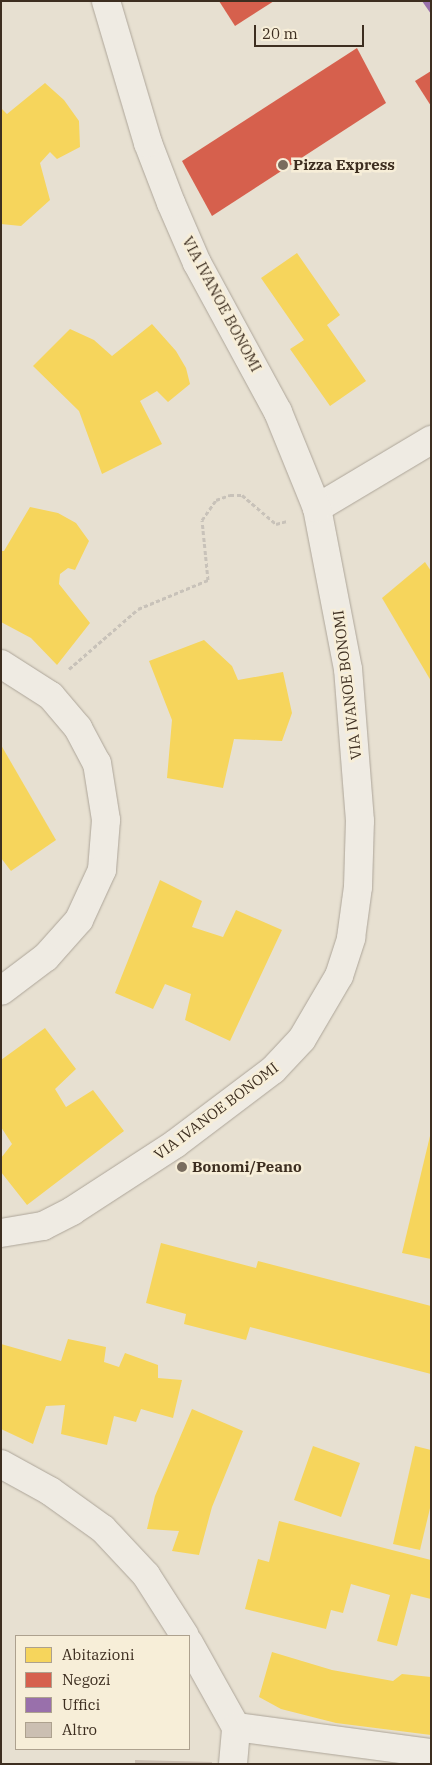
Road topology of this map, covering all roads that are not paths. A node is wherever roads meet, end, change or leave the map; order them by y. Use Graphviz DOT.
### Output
graph roads {
  1 [pos="106,1"];
  2 [pos="431,440"];
  3 [pos="317,508"];
  4 [pos="1,664"];
  5 [pos="1,991"];
  6 [pos="1,1233"];
  7 [pos="1,1464"];
  8 [pos="184,1635"];
  9 [pos="190,1645"];
  10 [pos="236,1727"];
  11 [pos="431,1753"];
  12 [pos="233,1764"];
  1 -- 3 [label="street, VIA IVANOE BONOMI"];
  2 -- 3 [label="street"];
  3 -- 6 [label="street, VIA IVANOE BONOMI"];
  4 -- 5 [label="street"];
  7 -- 8 [label="street"];
  9 -- 10 [label="street"];
  10 -- 11 [label="street"];
  10 -- 12 [label="street"];
}
